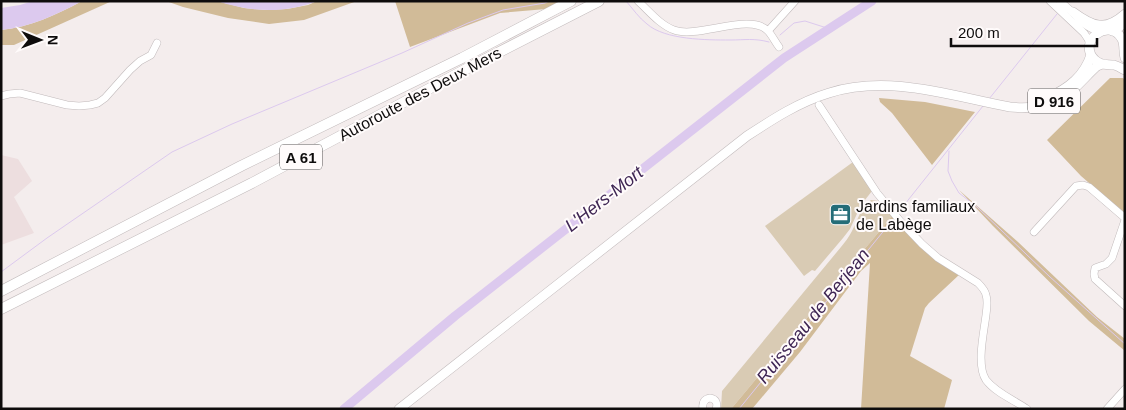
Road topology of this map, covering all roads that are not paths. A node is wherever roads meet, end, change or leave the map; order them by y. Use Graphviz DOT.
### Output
graph roads {
  1 [pos="571,1"];
  2 [pos="599,1"];
  3 [pos="638,1"];
  4 [pos="795,1"];
  5 [pos="1050,1"];
  6 [pos="1060,1"];
  7 [pos="1073,12"];
  8 [pos="1125,14"];
  9 [pos="1125,22"];
  10 [pos="768,31"];
  11 [pos="1107,31"];
  12 [pos="157,43"];
  13 [pos="1090,44"];
  14 [pos="779,47"];
  15 [pos="1124,50"];
  16 [pos="1091,55"];
  17 [pos="1102,64"];
  18 [pos="1111,64"];
  19 [pos="1125,70"];
  20 [pos="1,96"];
  21 [pos="995,104"];
  22 [pos="819,106"];
  23 [pos="1125,219"];
  24 [pos="1034,232"];
  25 [pos="1,291"];
  26 [pos="1125,306"];
  27 [pos="1,309"];
  28 [pos="1125,389"];
  29 [pos="399,409"];
  30 [pos="703,409"];
  31 [pos="716,409"];
  32 [pos="1027,409"];
  33 [pos="1107,409"];
  1 -- 25 [label="highway, Autoroute des Deux Mers / A 61"];
  2 -- 27 [label="highway, Autoroute des Deux Mers / A 61"];
  3 -- 10 [label="street"];
  4 -- 10 [label="street"];
  5 -- 13 [label="street"];
  6 -- 7 [label="street"];
  7 -- 8 [label="main road"];
  7 -- 11 [label="street"];
  9 -- 11 [label="main road"];
  10 -- 14 [label="street"];
  11 -- 13 [label="main road"];
  11 -- 15 [label="main road"];
  12 -- 20 [label="street"];
  13 -- 16 [label="main road"];
  15 -- 18 [label="main road"];
  16 -- 17 [label="main road"];
  16 -- 21 [label="main road, D 916"];
  17 -- 18 [label="main road"];
  17 -- 21 [label="main road, D 916"];
  18 -- 19 [label="main road"];
  21 -- 29 [label="main road, D 916"];
  22 -- 32 [label="street"];
  23 -- 24 [label="street"];
  23 -- 26 [label="street"];
  28 -- 33 [label="street"];
  30 -- 31 [label="street"];
}
